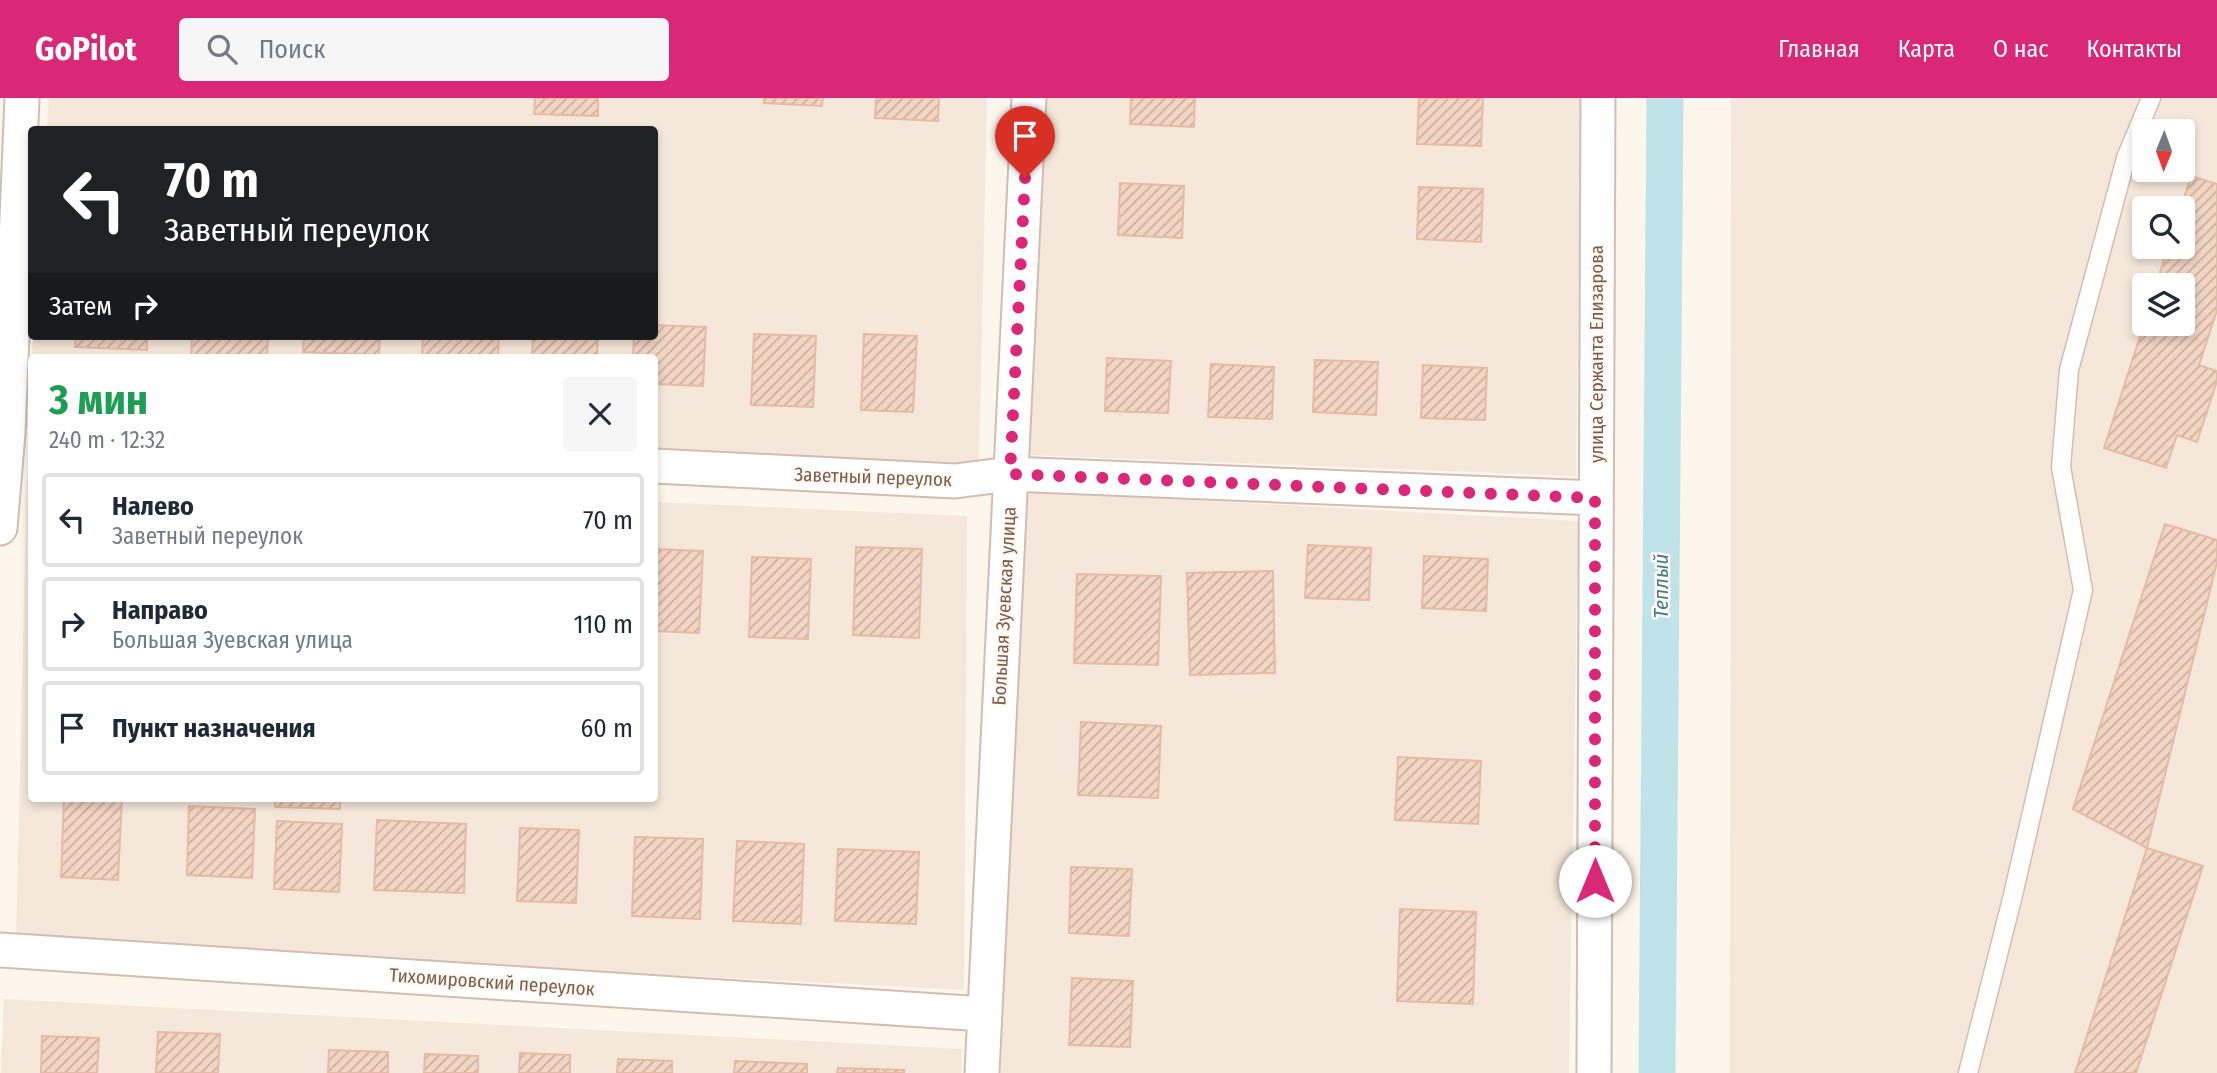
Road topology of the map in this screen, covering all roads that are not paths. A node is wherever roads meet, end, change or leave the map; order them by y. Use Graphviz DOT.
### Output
graph roads {
  1 [pos="22,98"];
  2 [pos="1029,98"];
  3 [pos="1598,98"];
  4 [pos="2151,98"];
  5 [pos="20,434"];
  6 [pos="658,466"];
  7 [pos="1010,474"];
  8 [pos="1595,498"];
  9 [pos="0,528"];
  10 [pos="0,950"];
  11 [pos="985,1014"];
  12 [pos="982,1073"];
  13 [pos="1594,1073"];
  14 [pos="1968,1073"];
  1 -- 5 [label="street"];
  2 -- 7 [label="street, Большая Зуевская улица"];
  3 -- 8 [label="street, улица Сержанта Елизарова"];
  4 -- 14 [label="lane"];
  5 -- 9 [label="street"];
  6 -- 7 [label="street, Заветный переулок"];
  7 -- 8 [label="street, Заветный переулок"];
  7 -- 11 [label="street, Большая Зуевская улица"];
  8 -- 13 [label="street, улица Сержанта Елизарова"];
  10 -- 11 [label="street, Тихомировский переулок"];
  11 -- 12 [label="street, Большая Зуевская улица"];
}
